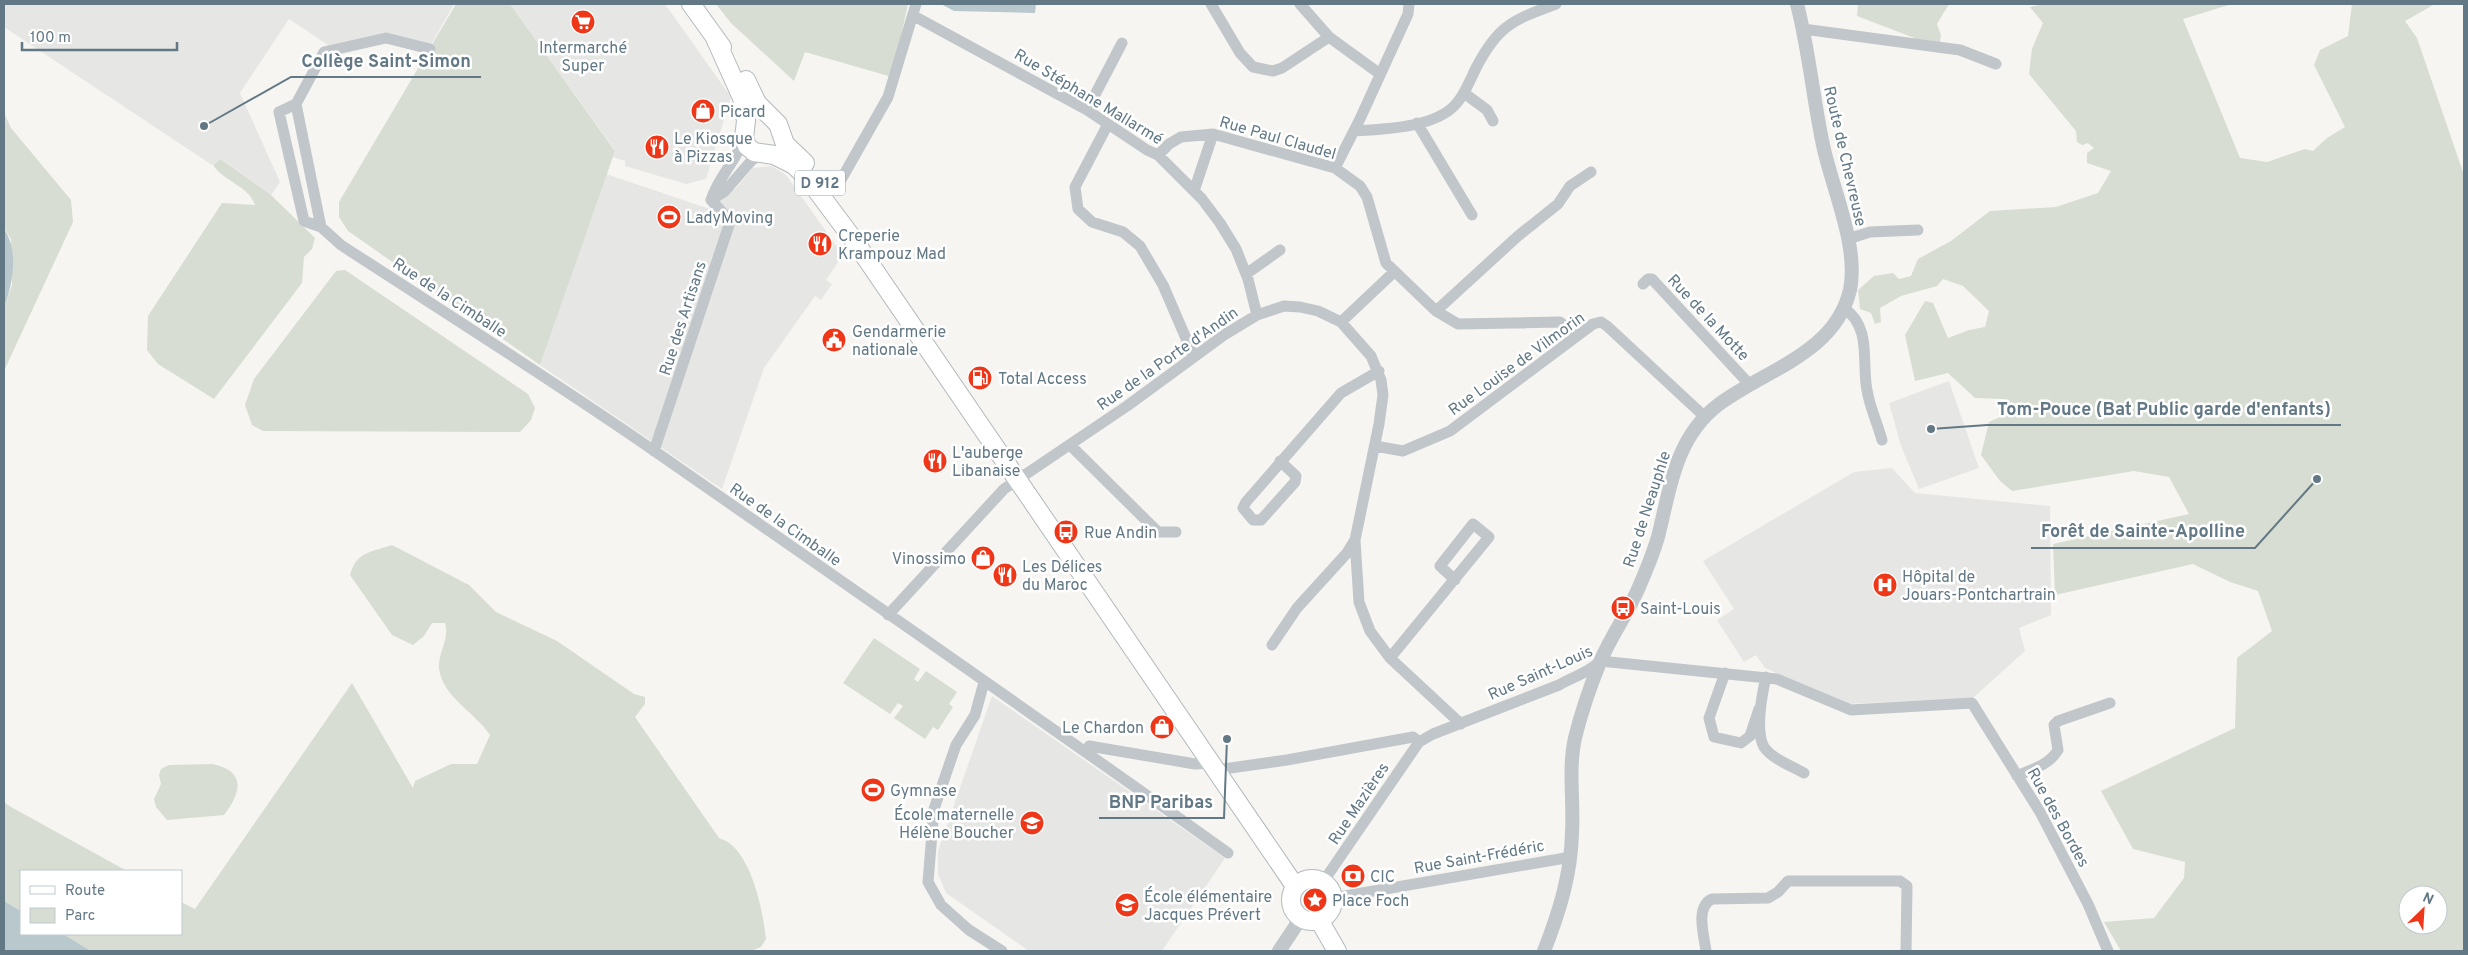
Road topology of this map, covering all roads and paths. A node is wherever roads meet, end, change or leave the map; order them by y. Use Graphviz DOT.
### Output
graph roads {
  1 [pos="692,4"];
  2 [pos="1211,4"];
  3 [pos="1300,4"];
  4 [pos="1409,4"];
  5 [pos="1556,4"];
  6 [pos="1797,4"];
  7 [pos="915,10"];
  8 [pos="1803,29"];
  9 [pos="1329,37"];
  10 [pos="715,38"];
  11 [pos="1122,43"];
  12 [pos="430,49"];
  13 [pos="1996,64"];
  14 [pos="1380,74"];
  15 [pos="1464,92"];
  16 [pos="296,104"];
  17 [pos="1088,110"];
  18 [pos="1493,121"];
  19 [pos="1108,124"];
  20 [pos="1417,124"];
  21 [pos="778,126"];
  22 [pos="1354,131"];
  23 [pos="745,133"];
  24 [pos="1212,134"];
  25 [pos="765,154"];
  26 [pos="1158,155"];
  27 [pos="1335,168"];
  28 [pos="1591,172"];
  29 [pos="1194,191"];
  30 [pos="827,194"];
  31 [pos="711,200"];
  32 [pos="1472,215"];
  33 [pos="321,227"];
  34 [pos="1918,230"];
  35 [pos="853,239"];
  36 [pos="1848,239"];
  37 [pos="1280,250"];
  38 [pos="1394,272"];
  39 [pos="1246,274"];
  40 [pos="1643,284"];
  41 [pos="1436,311"];
  42 [pos="1842,311"];
  43 [pos="1257,315"];
  44 [pos="1341,322"];
  45 [pos="1577,336"];
  46 [pos="1194,357"];
  47 [pos="1378,371"];
  48 [pos="1750,385"];
  49 [pos="1705,417"];
  50 [pos="1882,440"];
  51 [pos="1070,445"];
  52 [pos="1375,446"];
  53 [pos="654,451"];
  54 [pos="1280,461"];
  55 [pos="1016,481"];
  56 [pos="1176,532"];
  57 [pos="1355,540"];
  58 [pos="1455,580"];
  59 [pos="888,615"];
  60 [pos="1272,645"];
  61 [pos="1390,658"];
  62 [pos="1600,661"];
  63 [pos="1725,673"];
  64 [pos="1766,677"];
  65 [pos="984,682"];
  66 [pos="1972,703"];
  67 [pos="2110,703"];
  68 [pos="1759,709"];
  69 [pos="1461,724"];
  70 [pos="1419,742"];
  71 [pos="1086,751"];
  72 [pos="1213,767"];
  73 [pos="1804,772"];
  74 [pos="2017,776"];
  75 [pos="1228,854"];
  76 [pos="1571,856"];
  77 [pos="1323,882"];
  78 [pos="1295,886"];
  79 [pos="1333,898"];
  80 [pos="1301,918"];
  81 [pos="1319,920"];
  82 [pos="1002,951"];
  83 [pos="1279,951"];
  84 [pos="1337,951"];
  85 [pos="1544,951"];
  86 [pos="1706,951"];
  87 [pos="1906,951"];
  88 [pos="2108,951"];
  1 -- 10 [label="main road, D 912"];
  2 -- 9 [label="street"];
  3 -- 9 [label="street"];
  4 -- 14 [label="street"];
  5 -- 15 [label="street"];
  6 -- 8 [label="street, Route de Chevreuse"];
  7 -- 17 [label="street, Rue Stéphane Mallarmé"];
  7 -- 30 [label="street"];
  8 -- 13 [label="street"];
  8 -- 36 [label="street, Route de Chevreuse"];
  9 -- 14 [label="street"];
  10 -- 21 [label="main road, D 912"];
  10 -- 23 [label="main road, D 912"];
  11 -- 17 [label="street"];
  12 -- 16 [label="street"];
  14 -- 22 [label="street"];
  15 -- 18 [label="street"];
  15 -- 20 [label="street"];
  16 -- 33 [label="street"];
  16 -- 33 [label="street, Rue de la Cimballe"];
  17 -- 19 [label="street, Rue Stéphane Mallarmé"];
  19 -- 26 [label="street, Rue Stéphane Mallarmé"];
  19 -- 46 [label="street"];
  20 -- 22 [label="street"];
  20 -- 32 [label="street"];
  21 -- 23 [label="main road"];
  21 -- 25 [label="main road"];
  21 -- 30 [label="main road, D 912"];
  22 -- 27 [label="street"];
  23 -- 25 [label="main road"];
  23 -- 31 [label="street"];
  24 -- 26 [label="street, Rue Paul Claudel"];
  24 -- 27 [label="street, Rue Paul Claudel"];
  24 -- 29 [label="street"];
  25 -- 31 [label="street"];
  25 -- 35 [label="main road, D 912"];
  26 -- 29 [label="street, Rue Stéphane Mallarmé"];
  27 -- 38 [label="street, Rue Paul Claudel"];
  28 -- 41 [label="street"];
  29 -- 39 [label="street, Rue Stéphane Mallarmé"];
  30 -- 35 [label="main road, D 912"];
  31 -- 53 [label="street, Rue des Artisans"];
  33 -- 53 [label="street, Rue de la Cimballe"];
  34 -- 36 [label="street"];
  35 -- 55 [label="main road, D 912"];
  36 -- 42 [label="street, Route de Chevreuse"];
  37 -- 39 [label="street"];
  38 -- 41 [label="street, Rue Paul Claudel"];
  38 -- 44 [label="street"];
  39 -- 43 [label="street, Rue Stéphane Mallarmé"];
  40 -- 48 [label="street, Rue de la Motte"];
  41 -- 45 [label="street, Rue Paul Claudel"];
  42 -- 48 [label="street, Rue de Neauphle"];
  42 -- 50 [label="street"];
  43 -- 44 [label="street, Rue de la Porte d'Andin"];
  43 -- 46 [label="street, Rue de la Porte d'Andin"];
  44 -- 47 [label="street, Rue de la Porte d'Andin"];
  45 -- 49 [label="street, Rue Louise de Vilmorin"];
  45 -- 52 [label="street, Rue Louise de Vilmorin"];
  46 -- 51 [label="street, Rue de la Porte d'Andin"];
  47 -- 52 [label="street, Rue de la Porte d'Andin"];
  47 -- 54 [label="street"];
  48 -- 49 [label="street, Rue de Neauphle"];
  49 -- 62 [label="street, Rue de Neauphle"];
  51 -- 55 [label="street, Rue de la Porte d'Andin"];
  51 -- 56 [label="street"];
  52 -- 57 [label="street, Rue de la Porte d'Andin"];
  53 -- 59 [label="street, Rue de la Cimballe"];
  54 -- 54 [label="street"];
  55 -- 59 [label="street, Rue de la Porte d'Andin"];
  55 -- 72 [label="main road, D 912"];
  57 -- 60 [label="street"];
  57 -- 61 [label="street, Rue de la Porte d'Andin"];
  58 -- 58 [label="street"];
  58 -- 61 [label="street"];
  59 -- 65 [label="street, Rue de la Cimballe"];
  61 -- 69 [label="street, Rue de la Porte d'Andin"];
  62 -- 63 [label="street, Rue Saint-Louis"];
  62 -- 69 [label="street, Rue Saint-Louis"];
  62 -- 76 [label="street, Rue de Neauphle"];
  63 -- 64 [label="street, Rue Saint-Louis"];
  63 -- 68 [label="street"];
  64 -- 66 [label="street, Rue Saint-Louis"];
  64 -- 68 [label="street"];
  65 -- 71 [label="street, Rue de la Cimballe"];
  65 -- 82 [label="street"];
  66 -- 74 [label="street, Rue des Bordes"];
  67 -- 74 [label="street"];
  68 -- 73 [label="street"];
  69 -- 70 [label="street, Rue Saint-Louis"];
  70 -- 72 [label="street, Rue Saint-Louis"];
  70 -- 77 [label="street, Rue Mazières"];
  71 -- 72 [label="street, Rue Saint-Louis"];
  71 -- 75 [label="street, Rue de la Cimballe"];
  72 -- 78 [label="main road, D 912"];
  74 -- 88 [label="street, Rue des Bordes"];
  76 -- 79 [label="street, Rue Saint-Frédéric"];
  76 -- 85 [label="street, Rue de Neauphle"];
  77 -- 78 [label="main road"];
  77 -- 79 [label="main road"];
  78 -- 80 [label="main road"];
  79 -- 81 [label="main road"];
  80 -- 81 [label="main road"];
  80 -- 83 [label="street"];
  81 -- 84 [label="main road"];
  86 -- 87 [label="street"];
}
